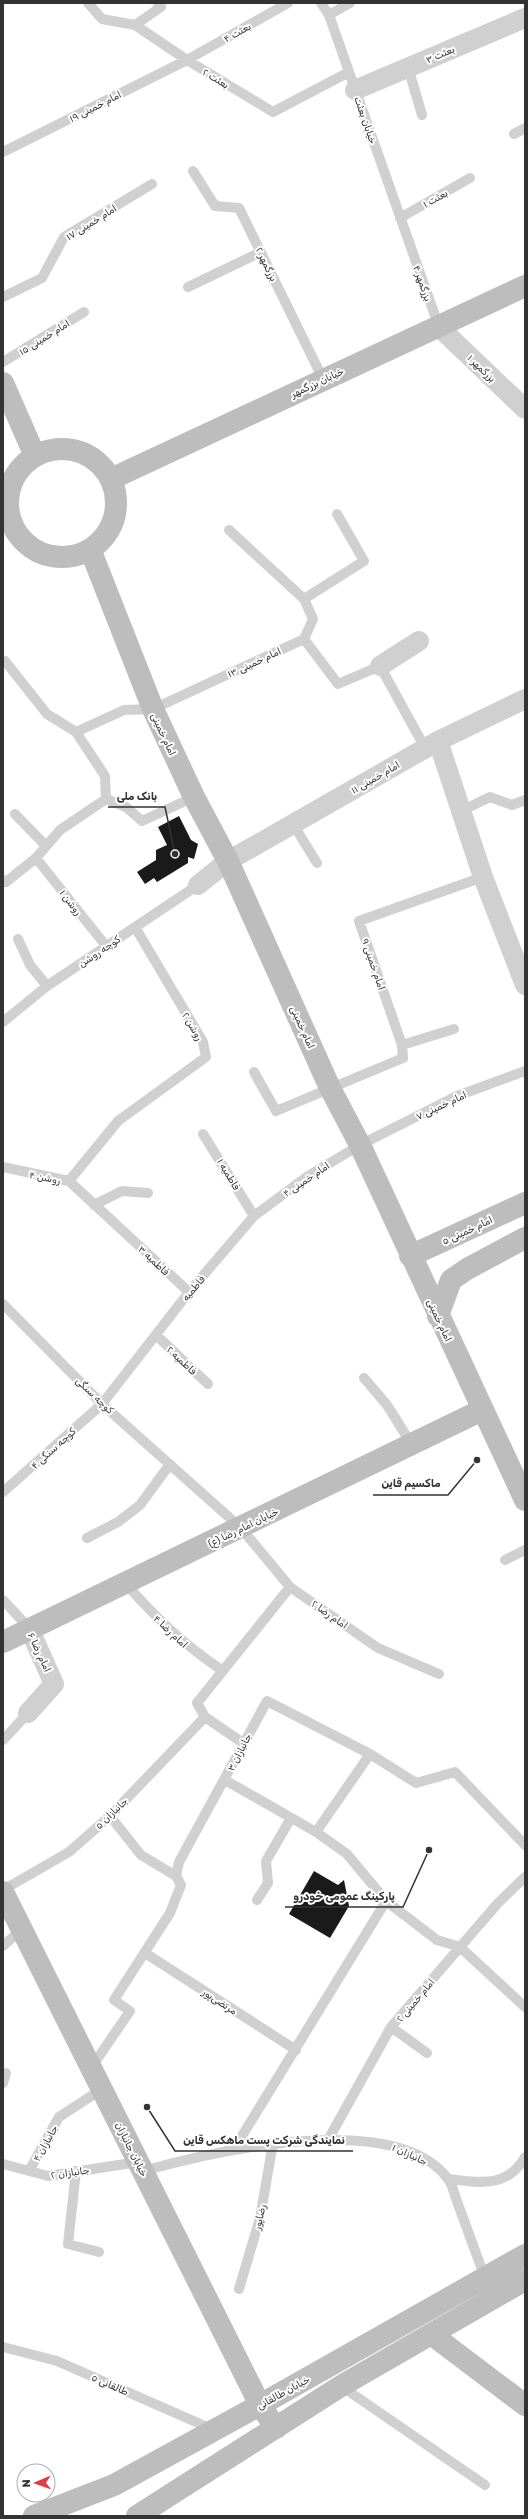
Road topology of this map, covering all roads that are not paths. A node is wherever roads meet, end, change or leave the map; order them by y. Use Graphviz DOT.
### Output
graph roads {
  1 [pos="88,3"];
  2 [pos="158,3"];
  3 [pos="288,3"];
  4 [pos="322,3"];
  5 [pos="350,3"];
  6 [pos="329,15"];
  7 [pos="525,18"];
  8 [pos="135,25"];
  9 [pos="187,60"];
  10 [pos="408,68"];
  11 [pos="352,81"];
  12 [pos="422,115"];
  13 [pos="525,128"];
  14 [pos="514,134"];
  15 [pos="3,152"];
  16 [pos="193,171"];
  17 [pos="470,178"];
  18 [pos="152,184"];
  19 [pos="400,218"];
  20 [pos="408,238"];
  21 [pos="261,252"];
  22 [pos="525,286"];
  23 [pos="188,287"];
  24 [pos="3,297"];
  25 [pos="84,312"];
  26 [pos="439,327"];
  27 [pos="3,362"];
  28 [pos="323,379"];
  29 [pos="3,383"];
  30 [pos="525,409"];
  31 [pos="34,456"];
  32 [pos="111,479"];
  33 [pos="336,514"];
  34 [pos="7,525"];
  35 [pos="229,530"];
  36 [pos="90,549"];
  37 [pos="304,599"];
  38 [pos="304,639"];
  39 [pos="419,641"];
  40 [pos="5,661"];
  41 [pos="380,666"];
  42 [pos="525,699"];
  43 [pos="153,709"];
  44 [pos="76,732"];
  45 [pos="431,745"];
  46 [pos="194,797"];
  47 [pos="106,799"];
  48 [pos="525,800"];
  49 [pos="461,811"];
  50 [pos="15,814"];
  51 [pos="293,824"];
  52 [pos="46,846"];
  53 [pos="36,858"];
  54 [pos="228,861"];
  55 [pos="317,864"];
  56 [pos="483,877"];
  57 [pos="3,880"];
  58 [pos="198,884"];
  59 [pos="135,927"];
  60 [pos="18,938"];
  61 [pos="106,946"];
  62 [pos="525,985"];
  63 [pos="47,986"];
  64 [pos="3,1022"];
  65 [pos="454,1029"];
  66 [pos="402,1045"];
  67 [pos="525,1071"];
  68 [pos="254,1072"];
  69 [pos="330,1088"];
  70 [pos="203,1134"];
  71 [pos="360,1145"];
  72 [pos="3,1167"];
  73 [pos="69,1181"];
  74 [pos="148,1193"];
  75 [pos="525,1203"];
  76 [pos="94,1205"];
  77 [pos="254,1216"];
  78 [pos="118,1227"];
  79 [pos="525,1238"];
  80 [pos="410,1256"];
  81 [pos="189,1292"];
  82 [pos="3,1304"];
  83 [pos="438,1316"];
  84 [pos="156,1335"];
  85 [pos="134,1362"];
  86 [pos="364,1378"];
  87 [pos="208,1384"];
  88 [pos="102,1404"];
  89 [pos="482,1410"];
  90 [pos="412,1445"];
  91 [pos="170,1464"];
  92 [pos="3,1492"];
  93 [pos="525,1500"];
  94 [pos="240,1528"];
  95 [pos="87,1538"];
  96 [pos="525,1550"];
  97 [pos="505,1560"];
  98 [pos="125,1583"];
  99 [pos="290,1587"];
  100 [pos="3,1600"];
  101 [pos="29,1628"];
  102 [pos="3,1642"];
  103 [pos="223,1671"];
  104 [pos="439,1674"];
  105 [pos="28,1713"];
  106 [pos="204,1717"];
  107 [pos="3,1740"];
  108 [pos="243,1743"];
  109 [pos="370,1754"];
  110 [pos="226,1780"];
  111 [pos="110,1816"];
  112 [pos="291,1818"];
  113 [pos="316,1832"];
  114 [pos="525,1845"];
  115 [pos="176,1876"];
  116 [pos="525,1877"];
  117 [pos="3,1891"];
  118 [pos="257,1900"];
  119 [pos="386,1901"];
  120 [pos="21,1930"];
  121 [pos="3,1946"];
  122 [pos="460,1947"];
  123 [pos="145,1952"];
  124 [pos="525,2007"];
  125 [pos="392,2027"];
  126 [pos="296,2050"];
  127 [pos="427,2053"];
  128 [pos="91,2068"];
  129 [pos="102,2089"];
  130 [pos="328,2140"];
  131 [pos="273,2143"];
  132 [pos="234,2149"];
  133 [pos="525,2157"];
  134 [pos="3,2164"];
  135 [pos="141,2166"];
  136 [pos="29,2171"];
  137 [pos="76,2171"];
  138 [pos="449,2179"];
  139 [pos="99,2252"];
  140 [pos="525,2255"];
  141 [pos="485,2278"];
  142 [pos="525,2280"];
  143 [pos="239,2289"];
  144 [pos="431,2334"];
  145 [pos="3,2347"];
  146 [pos="341,2386"];
  147 [pos="260,2405"];
  148 [pos="525,2405"];
  149 [pos="276,2428"];
  150 [pos="214,2430"];
  151 [pos="485,2485"];
  152 [pos="34,2516"];
  153 [pos="137,2516"];
  1 -- 8 [label="lane, بعثت ۲"];
  2 -- 8 [label="lane"];
  3 -- 9 [label="lane, بعثت ۴"];
  4 -- 6 [label="lane, خیابان بعثت"];
  5 -- 6 [label="lane"];
  6 -- 11 [label="lane, خیابان بعثت"];
  7 -- 10 [label="street, بعثت ۳"];
  8 -- 9 [label="lane, بعثت ۲"];
  9 -- 11 [label="lane, بعثت ۲"];
  9 -- 15 [label="lane, امام خمینی ۱۹"];
  10 -- 11 [label="street, بعثت ۳"];
  10 -- 12 [label="lane"];
  11 -- 19 [label="lane, خیابان بعثت"];
  13 -- 14 [label="lane"];
  16 -- 21 [label="lane, بزرگمهر ۲"];
  17 -- 19 [label="lane, بعثت ۱"];
  18 -- 24 [label="lane, امام خمینی ۱۷"];
  19 -- 20 [label="lane, خیابان بعثت"];
  20 -- 26 [label="lane, بزرگمهر ۴"];
  21 -- 23 [label="lane"];
  21 -- 28 [label="lane, بزرگمهر ۲"];
  22 -- 26 [label="main road, خیابان بزرگمهر"];
  25 -- 27 [label="lane, امام خمینی ۱۵"];
  26 -- 28 [label="main road, خیابان بزرگمهر"];
  26 -- 30 [label="street, بزرگمهر ۱"];
  28 -- 32 [label="main road, خیابان بزرگمهر"];
  29 -- 31 [label="main road"];
  31 -- 32 [label="main road"];
  31 -- 34 [label="main road"];
  32 -- 36 [label="main road"];
  33 -- 37 [label="lane"];
  34 -- 36 [label="main road"];
  35 -- 37 [label="lane"];
  36 -- 43 [label="main road, امام خمینی"];
  37 -- 38 [label="lane"];
  38 -- 41 [label="lane"];
  38 -- 43 [label="lane, امام خمینی ۱۳"];
  39 -- 41 [label="street"];
  40 -- 44 [label="lane"];
  41 -- 45 [label="lane"];
  42 -- 45 [label="street, امام خمینی ۱۱"];
  43 -- 44 [label="lane"];
  43 -- 46 [label="main road, امام خمینی"];
  44 -- 47 [label="lane"];
  45 -- 49 [label="street"];
  45 -- 51 [label="street, امام خمینی ۱۱"];
  46 -- 47 [label="lane"];
  46 -- 54 [label="main road, امام خمینی"];
  47 -- 52 [label="lane"];
  48 -- 49 [label="lane"];
  49 -- 56 [label="street"];
  50 -- 52 [label="lane"];
  51 -- 54 [label="street, امام خمینی ۱۱"];
  51 -- 55 [label="lane"];
  52 -- 53 [label="lane"];
  53 -- 57 [label="lane"];
  53 -- 61 [label="lane, روشن ۱"];
  54 -- 58 [label="street, امام خمینی ۱۱"];
  54 -- 69 [label="main road, امام خمینی"];
  56 -- 62 [label="street"];
  56 -- 66 [label="lane, امام خمینی ۹"];
  58 -- 59 [label="lane, کوچه روشن"];
  59 -- 61 [label="lane, کوچه روشن"];
  59 -- 73 [label="lane, روشن ۲"];
  60 -- 63 [label="lane"];
  61 -- 63 [label="lane, کوچه روشن"];
  63 -- 64 [label="lane, کوچه روشن"];
  65 -- 66 [label="lane"];
  66 -- 69 [label="lane"];
  67 -- 71 [label="lane, امام خمینی ۷"];
  68 -- 69 [label="lane"];
  69 -- 71 [label="main road, امام خمینی"];
  70 -- 77 [label="lane, فاطمیه ۱"];
  71 -- 77 [label="lane, امام خمینی ۴"];
  71 -- 80 [label="main road, امام خمینی"];
  72 -- 73 [label="lane, روشن ۴"];
  73 -- 76 [label="lane, روشن ۴"];
  74 -- 76 [label="lane"];
  75 -- 80 [label="main road, امام خمینی ۵"];
  76 -- 78 [label="lane, روشن ۴"];
  77 -- 81 [label="lane, فاطمیه"];
  78 -- 81 [label="lane, فاطمیه ۳"];
  79 -- 83 [label="main road"];
  80 -- 83 [label="main road, امام خمینی"];
  81 -- 84 [label="lane, فاطمیه"];
  82 -- 88 [label="lane, کوچه سنگی"];
  83 -- 89 [label="main road, امام خمینی"];
  84 -- 85 [label="lane, فاطمیه"];
  84 -- 87 [label="lane, فاطمیه ۲"];
  85 -- 88 [label="lane, کوچه سنگی ۴"];
  86 -- 90 [label="lane"];
  88 -- 91 [label="lane, کوچه سنگی"];
  88 -- 92 [label="lane, کوچه سنگی ۴"];
  89 -- 90 [label="main road, خیابان امام رضا (ع)"];
  89 -- 93 [label="main road, امام خمینی"];
  90 -- 94 [label="main road, خیابان امام رضا (ع)"];
  91 -- 94 [label="lane, کوچه سنگی"];
  91 -- 95 [label="lane"];
  94 -- 98 [label="main road, خیابان امام رضا (ع)"];
  94 -- 99 [label="lane, امام رضا ۲"];
  96 -- 97 [label="lane"];
  98 -- 101 [label="main road, خیابان امام رضا (ع)"];
  98 -- 103 [label="lane, امام رضا ۴"];
  99 -- 103 [label="lane"];
  99 -- 104 [label="lane, امام رضا ۲"];
  100 -- 101 [label="lane"];
  101 -- 102 [label="main road, خیابان امام رضا (ع)"];
  101 -- 105 [label="street, امام رضا ۶"];
  103 -- 106 [label="lane"];
  105 -- 107 [label="lane"];
  106 -- 108 [label="lane"];
  106 -- 111 [label="lane, جانبازان ۵"];
  108 -- 109 [label="lane, جانبازان ۳"];
  108 -- 110 [label="lane, جانبازان ۳"];
  109 -- 113 [label="lane"];
  109 -- 114 [label="lane, جانبازان ۳"];
  110 -- 112 [label="lane"];
  110 -- 115 [label="lane, جانبازان ۳"];
  111 -- 115 [label="lane"];
  111 -- 117 [label="lane, جانبازان ۵"];
  112 -- 113 [label="lane"];
  112 -- 118 [label="lane"];
  113 -- 119 [label="lane"];
  115 -- 123 [label="lane, جانبازان ۳"];
  116 -- 122 [label="lane, امام خمینی ۲"];
  117 -- 120 [label="main road, خیابان جانبازان"];
  119 -- 122 [label="lane"];
  119 -- 126 [label="lane"];
  120 -- 121 [label="lane"];
  120 -- 128 [label="main road, خیابان جانبازان"];
  122 -- 124 [label="lane"];
  122 -- 125 [label="lane, امام خمینی ۲"];
  123 -- 126 [label="lane, مرتضی‌پور"];
  123 -- 128 [label="lane, جانبازان ۳"];
  125 -- 127 [label="lane"];
  125 -- 130 [label="lane, امام خمینی ۲"];
  126 -- 132 [label="lane"];
  128 -- 129 [label="main road, خیابان جانبازان"];
  129 -- 135 [label="main road, خیابان جانبازان"];
  129 -- 136 [label="lane, جانبازان ۴"];
  130 -- 131 [label="lane, جانبازان ۱"];
  130 -- 138 [label="lane, جانبازان ۱"];
  131 -- 132 [label="lane, جانبازان ۱"];
  131 -- 143 [label="lane, رضاپور"];
  132 -- 135 [label="lane, جانبازان ۱"];
  133 -- 138 [label="lane"];
  134 -- 136 [label="lane, جانبازان ۲"];
  135 -- 137 [label="lane, جانبازان ۲"];
  135 -- 147 [label="main road, خیابان جانبازان"];
  136 -- 137 [label="lane, جانبازان ۲"];
  137 -- 139 [label="lane"];
  138 -- 141 [label="lane, جانبازان ۱"];
  140 -- 141 [label="main road, خیابان طالقانی"];
  141 -- 147 [label="main road, خیابان طالقانی"];
  142 -- 144 [label="main road"];
  144 -- 146 [label="main road"];
  144 -- 148 [label="main road"];
  145 -- 150 [label="lane, طالقانی ۵"];
  146 -- 149 [label="main road"];
  146 -- 151 [label="lane"];
  147 -- 149 [label="main road, خیابان جانبازان"];
  147 -- 150 [label="main road, خیابان طالقانی"];
  149 -- 153 [label="main road"];
  150 -- 152 [label="main road, خیابان طالقانی"];
}
